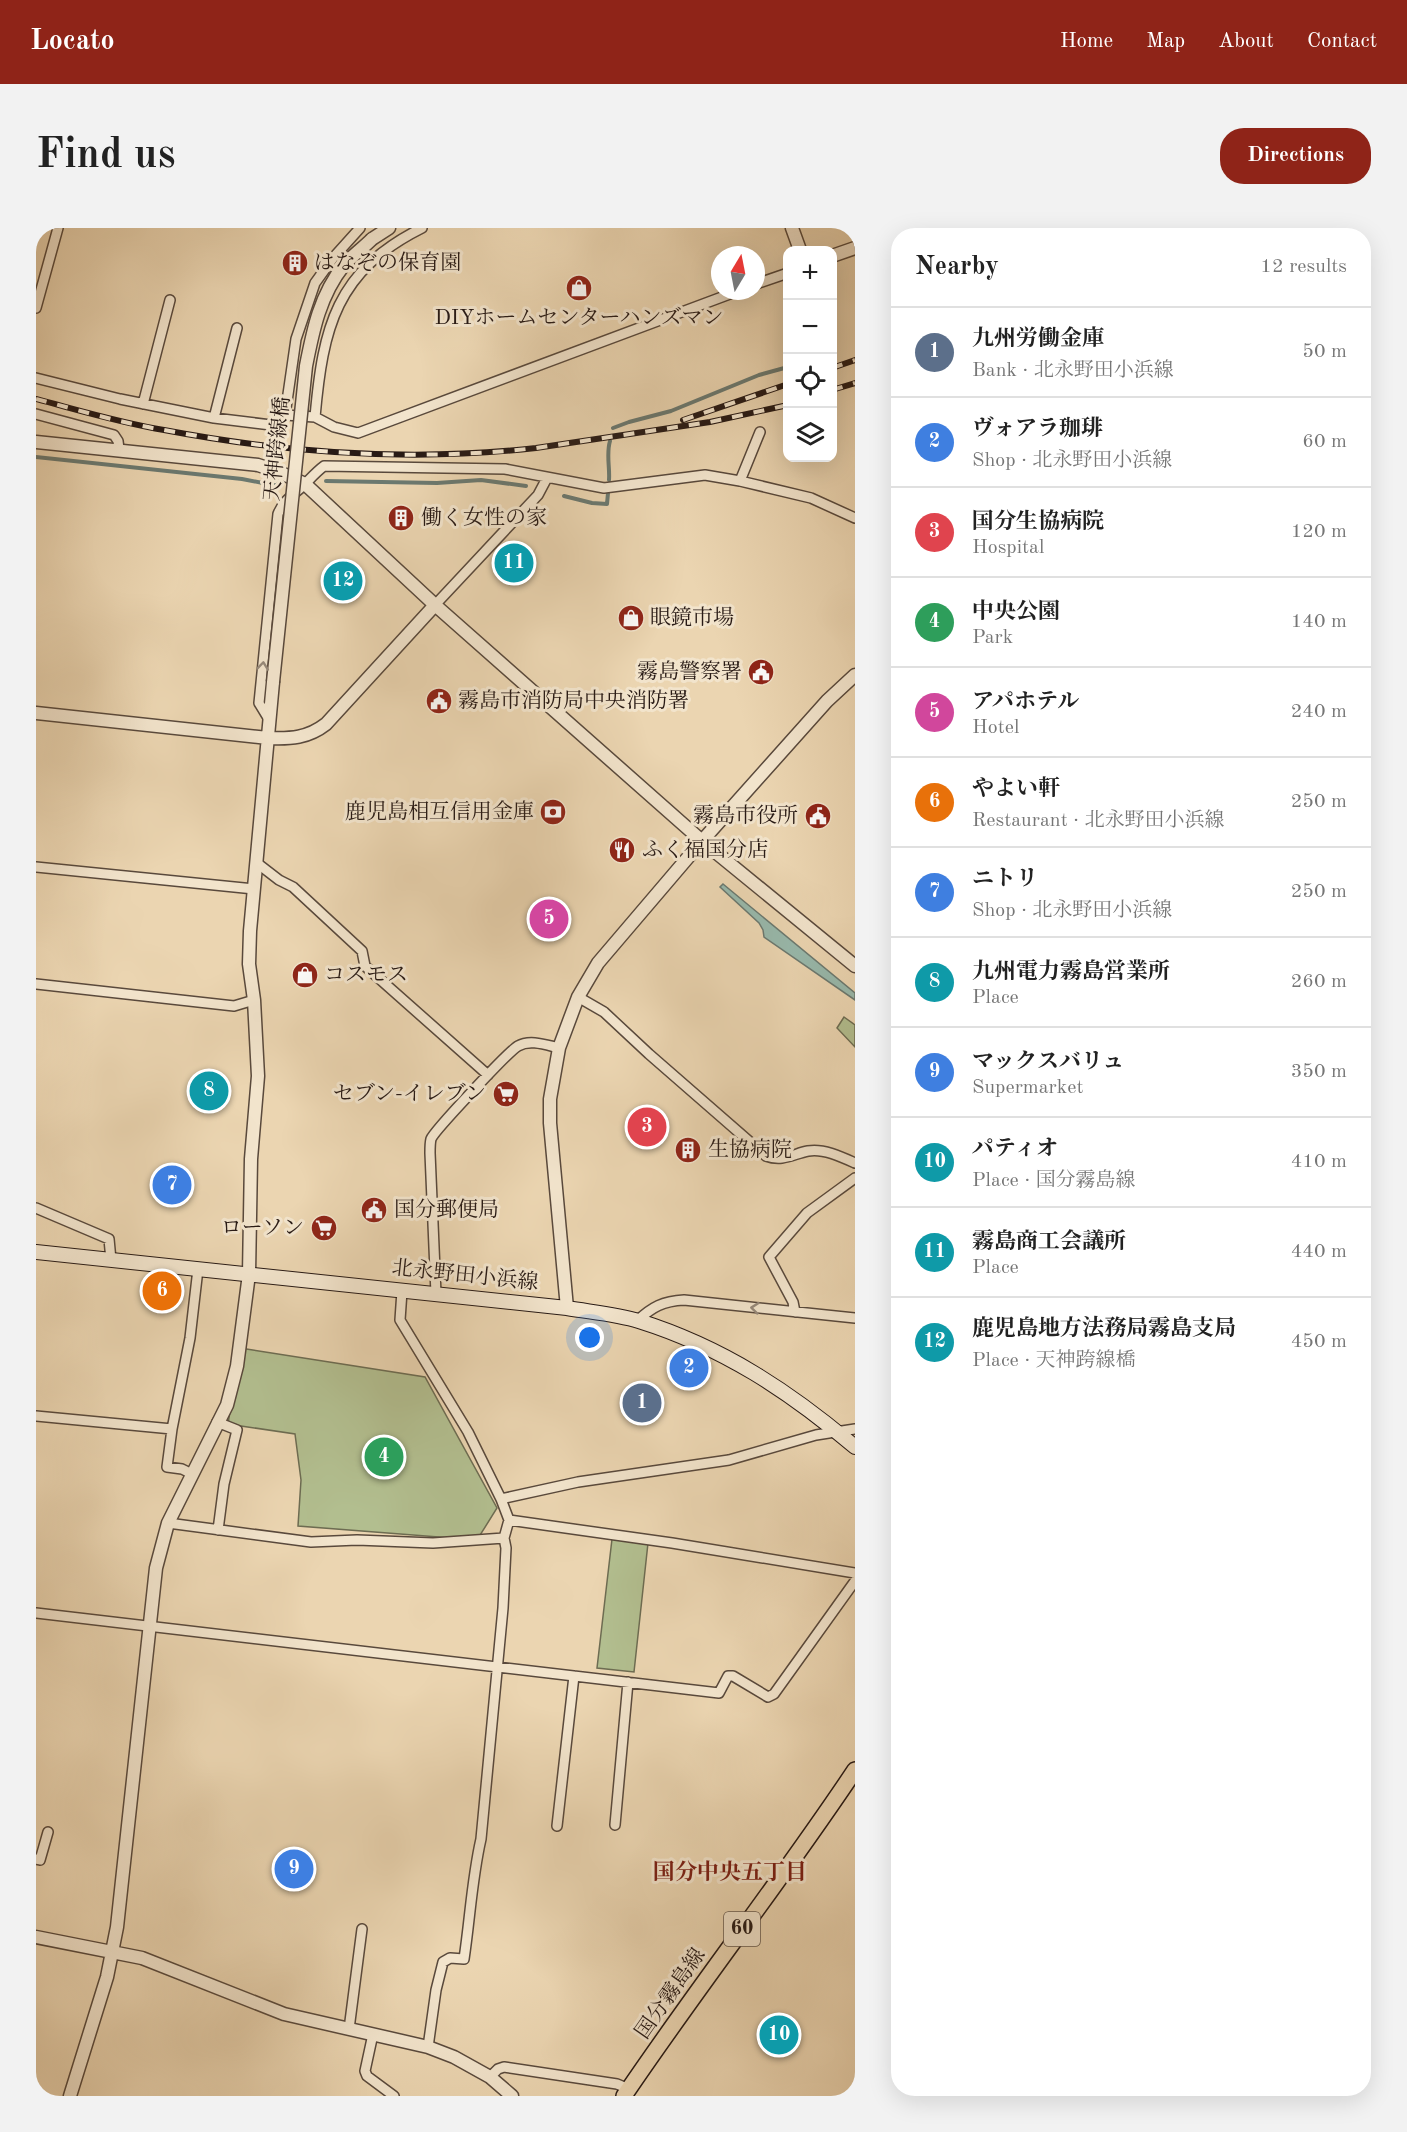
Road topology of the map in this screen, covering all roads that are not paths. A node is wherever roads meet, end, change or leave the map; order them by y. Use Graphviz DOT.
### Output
graph roads {
  1 [pos="58,228"];
  2 [pos="360,228"];
  3 [pos="389,228"];
  4 [pos="422,228"];
  5 [pos="792,228"];
  6 [pos="799,246"];
  7 [pos="855,248"];
  8 [pos="837,254"];
  9 [pos="783,275"];
  10 [pos="765,281"];
  11 [pos="170,300"];
  12 [pos="714,300"];
  13 [pos="36,308"];
  14 [pos="237,328"];
  15 [pos="36,378"];
  16 [pos="143,404"];
  17 [pos="36,414"];
  18 [pos="285,415"];
  19 [pos="315,417"];
  20 [pos="214,418"];
  21 [pos="760,432"];
  22 [pos="36,442"];
  23 [pos="119,449"];
  24 [pos="548,477"];
  25 [pos="740,481"];
  26 [pos="305,484"];
  27 [pos="855,518"];
  28 [pos="435,605"];
  29 [pos="855,675"];
  30 [pos="36,713"];
  31 [pos="270,721"];
  32 [pos="268,738"];
  33 [pos="702,841"];
  34 [pos="257,863"];
  35 [pos="36,867"];
  36 [pos="254,889"];
  37 [pos="855,966"];
  38 [pos="36,984"];
  39 [pos="578,997"];
  40 [pos="254,1000"];
  41 [pos="559,1048"];
  42 [pos="488,1075"];
  43 [pos="855,1163"];
  44 [pos="855,1178"];
  45 [pos="36,1208"];
  46 [pos="36,1252"];
  47 [pos="111,1260"];
  48 [pos="198,1269"];
  49 [pos="249,1274"];
  50 [pos="402,1291"];
  51 [pos="436,1294"];
  52 [pos="567,1308"];
  53 [pos="795,1312"];
  54 [pos="855,1318"];
  55 [pos="637,1321"];
  56 [pos="36,1416"];
  57 [pos="218,1422"];
  58 [pos="855,1429"];
  59 [pos="172,1430"];
  60 [pos="837,1431"];
  61 [pos="855,1447"];
  62 [pos="192,1474"];
  63 [pos="501,1499"];
  64 [pos="509,1520"];
  65 [pos="168,1523"];
  66 [pos="218,1530"];
  67 [pos="504,1538"];
  68 [pos="855,1573"];
  69 [pos="855,1581"];
  70 [pos="36,1613"];
  71 [pos="150,1627"];
  72 [pos="497,1668"];
  73 [pos="574,1676"];
  74 [pos="628,1682"];
  75 [pos="855,1770"];
  76 [pos="557,1826"];
  77 [pos="615,1826"];
  78 [pos="48,1833"];
  79 [pos="36,1859"];
  80 [pos="362,1929"];
  81 [pos="36,1937"];
  82 [pos="112,1952"];
  83 [pos="349,2029"];
  84 [pos="373,2034"];
  85 [pos="428,2047"];
  86 [pos="490,2077"];
  87 [pos="627,2092"];
  88 [pos="70,2096"];
  89 [pos="394,2096"];
  90 [pos="513,2096"];
  1 -- 13 [label="street"];
  2 -- 18 [label="street"];
  3 -- 31 [label="street, 天神跨線橋, bridge"];
  4 -- 19 [label="street"];
  5 -- 6 [label="street"];
  7 -- 8 [label="street"];
  9 -- 10 [label="street"];
  11 -- 16 [label="street"];
  12 -- 19 [label="street"];
  14 -- 20 [label="street"];
  15 -- 16 [label="street"];
  16 -- 20 [label="street"];
  17 -- 23 [label="street"];
  18 -- 19 [label="street"];
  18 -- 20 [label="street"];
  21 -- 25 [label="street"];
  22 -- 23 [label="street"];
  23 -- 26 [label="street"];
  24 -- 25 [label="street"];
  24 -- 26 [label="street"];
  24 -- 28 [label="street"];
  25 -- 27 [label="street"];
  26 -- 28 [label="street"];
  31 -- 26 [label="street, one-way"];
  28 -- 32 [label="street"];
  28 -- 33 [label="street"];
  29 -- 33 [label="street"];
  30 -- 32 [label="street"];
  31 -- 32 [label="street, 天神跨線橋"];
  32 -- 34 [label="street, 天神跨線橋"];
  33 -- 37 [label="street"];
  33 -- 39 [label="street"];
  34 -- 36 [label="street, 天神跨線橋"];
  34 -- 42 [label="street"];
  35 -- 36 [label="street"];
  36 -- 40 [label="street, 天神跨線橋"];
  38 -- 40 [label="street"];
  39 -- 41 [label="street"];
  39 -- 43 [label="street"];
  40 -- 49 [label="street, 天神跨線橋"];
  41 -- 42 [label="street"];
  41 -- 52 [label="street"];
  42 -- 51 [label="street"];
  44 -- 53 [label="street"];
  45 -- 47 [label="street"];
  46 -- 47 [label="main road, 北永野田小浜線"];
  47 -- 48 [label="main road, 北永野田小浜線"];
  48 -- 49 [label="main road, 北永野田小浜線"];
  48 -- 59 [label="street"];
  49 -- 50 [label="main road, 北永野田小浜線"];
  49 -- 57 [label="street, 天神跨線橋"];
  50 -- 51 [label="main road, 北永野田小浜線"];
  50 -- 63 [label="street"];
  51 -- 52 [label="main road, 北永野田小浜線"];
  52 -- 55 [label="main road, 北永野田小浜線"];
  53 -- 54 [label="street"];
  53 -- 55 [label="street, one-way"];
  55 -- 60 [label="main road, 北永野田小浜線"];
  56 -- 59 [label="street"];
  57 -- 62 [label="street, 天神跨線橋"];
  57 -- 66 [label="street"];
  58 -- 60 [label="street"];
  59 -- 62 [label="street"];
  60 -- 61 [label="main road, 北永野田小浜線"];
  60 -- 63 [label="street"];
  62 -- 65 [label="street, 天神跨線橋"];
  63 -- 64 [label="street"];
  64 -- 67 [label="street"];
  64 -- 68 [label="street"];
  65 -- 66 [label="street"];
  65 -- 71 [label="street, 天神跨線橋"];
  66 -- 67 [label="street"];
  67 -- 72 [label="street"];
  69 -- 74 [label="street"];
  70 -- 71 [label="street"];
  71 -- 72 [label="street"];
  71 -- 82 [label="street, 天神跨線橋"];
  72 -- 73 [label="street"];
  72 -- 85 [label="street"];
  73 -- 74 [label="street"];
  73 -- 76 [label="street"];
  74 -- 77 [label="street"];
  75 -- 87 [label="main road, 国分霧島線 / 60"];
  78 -- 79 [label="street"];
  80 -- 83 [label="street"];
  81 -- 82 [label="street"];
  82 -- 83 [label="street"];
  82 -- 88 [label="street, 天神跨線橋"];
  83 -- 84 [label="street"];
  84 -- 85 [label="street"];
  84 -- 89 [label="street"];
  85 -- 86 [label="street"];
  86 -- 87 [label="street"];
  86 -- 90 [label="street"];
}
